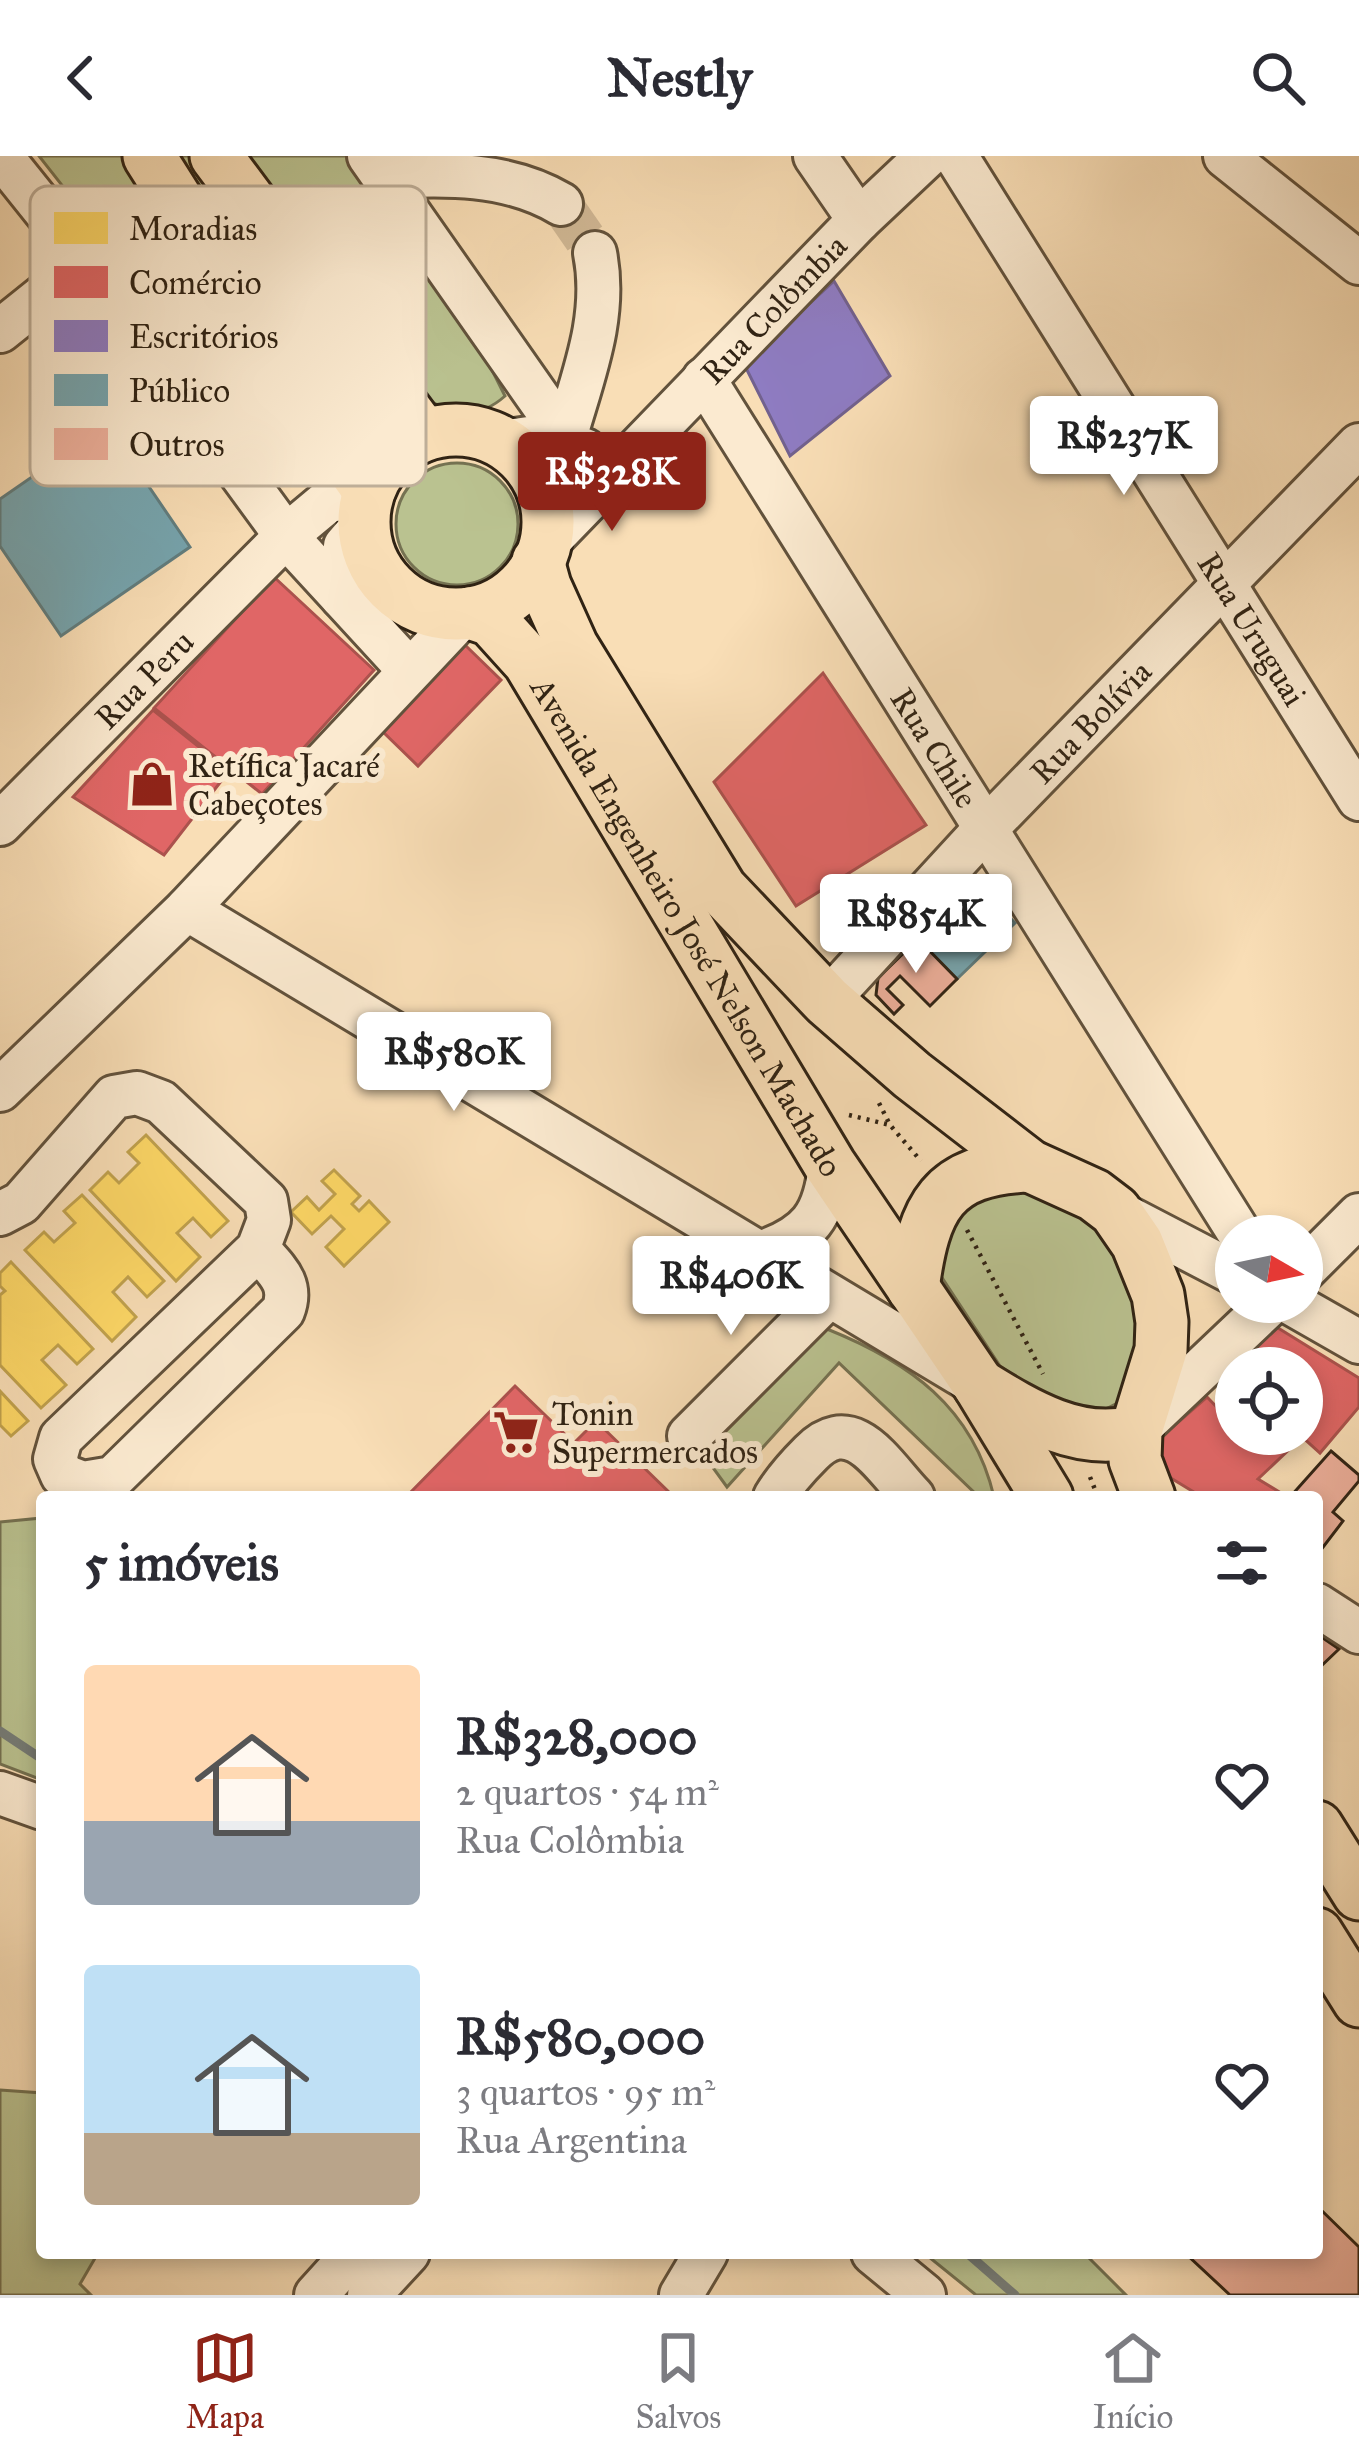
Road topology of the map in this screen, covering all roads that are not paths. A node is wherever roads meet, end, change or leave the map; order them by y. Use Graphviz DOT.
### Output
graph roads {
  1 [pos="1,156"];
  2 [pos="148,156"];
  3 [pos="216,156"];
  4 [pos="815,156"];
  5 [pos="927,156"];
  6 [pos="956,156"];
  7 [pos="1225,156"];
  8 [pos="377,167"];
  9 [pos="167,186"];
  10 [pos="238,186"];
  11 [pos="30,192"];
  12 [pos="561,205"];
  13 [pos="859,220"];
  14 [pos="426,235"];
  15 [pos="595,254"];
  16 [pos="1359,263"];
  17 [pos="30,307"];
  18 [pos="0,331"];
  19 [pos="704,380"];
  20 [pos="426,435"];
  21 [pos="500,442"];
  22 [pos="564,442"];
  23 [pos="1359,445"];
  24 [pos="625,466"];
  25 [pos="250,486"];
  26 [pos="356,486"];
  27 [pos="375,486"];
  28 [pos="367,504"];
  29 [pos="286,536"];
  30 [pos="543,546"];
  31 [pos="1223,583"];
  32 [pos="342,597"];
  33 [pos="467,613"];
  34 [pos="409,670"];
  35 [pos="1359,799"];
  36 [pos="0,824"];
  37 [pos="985,830"];
  38 [pos="187,908"];
  39 [pos="827,1001"];
  40 [pos="0,1090"];
  41 [pos="830,1165"];
  42 [pos="1030,1166"];
  43 [pos="1115,1211"];
  44 [pos="0,1214"];
  45 [pos="1227,1215"];
  46 [pos="1359,1215"];
  47 [pos="258,1249"];
  48 [pos="1323,1251"];
  49 [pos="760,1253"];
  50 [pos="1215,1263"];
  51 [pos="913,1288"];
  52 [pos="829,1296"];
  53 [pos="1323,1321"];
  54 [pos="1250,1323"];
  55 [pos="1359,1342"];
  56 [pos="979,1385"];
  57 [pos="1136,1431"];
  58 [pos="689,1436"];
  59 [pos="778,1491"];
  60 [pos="907,1491"];
  61 [pos="1043,1491"];
  62 [pos="1146,1491"];
  63 [pos="1323,1609"];
  64 [pos="1359,1632"];
  65 [pos="0,1793"];
  66 [pos="36,1806"];
  67 [pos="1323,1837"];
  68 [pos="1359,1894"];
  69 [pos="1323,1944"];
  70 [pos="1359,2001"];
  71 [pos="349,2259"];
  72 [pos="402,2259"];
  73 [pos="702,2259"];
  74 [pos="880,2259"];
  75 [pos="316,2295"];
  76 [pos="369,2295"];
  77 [pos="681,2295"];
  78 [pos="924,2295"];
  1 -- 11 [label="street"];
  2 -- 9 [label="main road"];
  3 -- 10 [label="main road"];
  4 -- 13 [label="street"];
  5 -- 13 [label="street, Rua Colômbia"];
  6 -- 31 [label="street, Rua Uruguai"];
  7 -- 16 [label="street"];
  8 -- 12 [label="street"];
  13 -- 19 [label="street, Rua Colômbia"];
  14 -- 22 [label="street"];
  15 -- 22 [label="street"];
  17 -- 18 [label="street"];
  19 -- 24 [label="street, Rua Colômbia"];
  19 -- 37 [label="street, Rua Chile"];
  20 -- 21 [label="main road"];
  21 -- 22 [label="street"];
  21 -- 30 [label="main road"];
  22 -- 24 [label="street"];
  22 -- 30 [label="street"];
  23 -- 31 [label="street, Rua Bolívia"];
  24 -- 30 [label="street, Rua Colômbia"];
  25 -- 29 [label="street"];
  26 -- 28 [label="main road"];
  27 -- 28 [label="main road"];
  28 -- 29 [label="street, Rua Peru"];
  28 -- 32 [label="street"];
  28 -- 33 [label="main road"];
  29 -- 32 [label="street"];
  29 -- 36 [label="street, Rua Peru"];
  30 -- 33 [label="main road"];
  30 -- 39 [label="main road, Avenida Engenheiro José Nelson Machado"];
  31 -- 35 [label="street, Rua Uruguai"];
  31 -- 37 [label="street, Rua Bolívia"];
  32 -- 34 [label="street"];
  33 -- 34 [label="street"];
  33 -- 41 [label="main road, Avenida Engenheiro José Nelson Machado"];
  34 -- 38 [label="street"];
  37 -- 39 [label="street, Rua Bolívia"];
  37 -- 45 [label="street, Rua Chile"];
  38 -- 40 [label="street"];
  38 -- 49 [label="street"];
  39 -- 42 [label="main road, Avenida Engenheiro José Nelson Machado"];
  41 -- 49 [label="street"];
  41 -- 51 [label="main road, Avenida Engenheiro José Nelson Machado"];
  42 -- 43 [label="main road, Avenida Engenheiro José Nelson Machado"];
  42 -- 51 [label="main road"];
  43 -- 50 [label="street"];
  43 -- 57 [label="main road, Avenida Engenheiro José Nelson Machado"];
  44 -- 47 [label="street"];
  46 -- 48 [label="street"];
  47 -- 47 [label="street"];
  49 -- 52 [label="street"];
  51 -- 56 [label="main road, Avenida Engenheiro José Nelson Machado"];
  52 -- 56 [label="street"];
  52 -- 58 [label="street"];
  53 -- 55 [label="street"];
  54 -- 57 [label="street"];
  56 -- 57 [label="main road"];
  56 -- 61 [label="main road, Avenida Engenheiro José Nelson Machado"];
  57 -- 62 [label="main road, Avenida Engenheiro José Nelson Machado"];
  59 -- 60 [label="street"];
  63 -- 64 [label="street"];
  65 -- 66 [label="street"];
  67 -- 68 [label="main road"];
  69 -- 70 [label="main road"];
  71 -- 75 [label="street"];
  72 -- 76 [label="street"];
  73 -- 77 [label="street"];
  74 -- 78 [label="street"];
}
